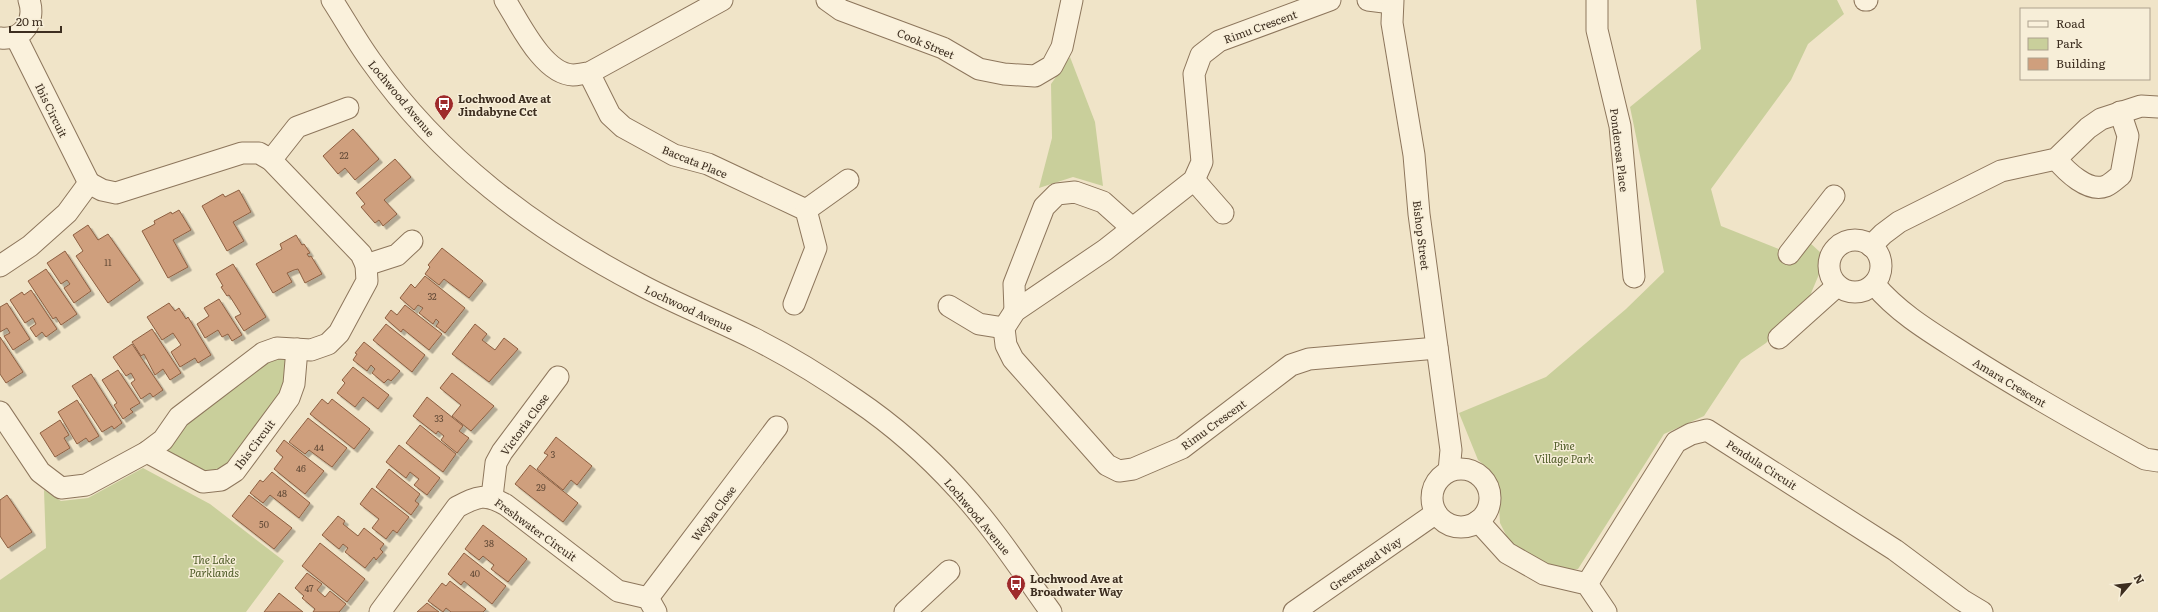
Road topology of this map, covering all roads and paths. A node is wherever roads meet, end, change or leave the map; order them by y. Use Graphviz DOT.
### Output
graph roads {
  1 [pos="30,0"];
  2 [pos="332,0"];
  3 [pos="505,0"];
  4 [pos="722,0"];
  5 [pos="826,0"];
  6 [pos="1072,0"];
  7 [pos="1330,0"];
  8 [pos="1368,0"];
  9 [pos="1597,0"];
  10 [pos="1393,2"];
  11 [pos="8,37"];
  12 [pos="589,73"];
  13 [pos="2158,107"];
  14 [pos="348,108"];
  15 [pos="2120,112"];
  16 [pos="2056,159"];
  17 [pos="272,160"];
  18 [pos="848,180"];
  19 [pos="1194,180"];
  20 [pos="88,184"];
  21 [pos="1834,196"];
  22 [pos="806,210"];
  23 [pos="1223,213"];
  24 [pos="1815,221"];
  25 [pos="1132,228"];
  26 [pos="412,241"];
  27 [pos="1841,243"];
  28 [pos="1872,246"];
  29 [pos="1789,254"];
  30 [pos="366,265"];
  31 [pos="0,266"];
  32 [pos="1634,277"];
  33 [pos="1874,284"];
  34 [pos="1837,286"];
  35 [pos="794,304"];
  36 [pos="949,306"];
  37 [pos="1010,320"];
  38 [pos="1779,338"];
  39 [pos="1438,348"];
  40 [pos="297,349"];
  41 [pos="558,377"];
  42 [pos="0,412"];
  43 [pos="777,427"];
  44 [pos="147,452"];
  45 [pos="2158,461"];
  46 [pos="1449,471"];
  47 [pos="492,497"];
  48 [pos="1436,513"];
  49 [pos="1478,521"];
  50 [pos="949,571"];
  51 [pos="1587,584"];
  52 [pos="652,605"];
  53 [pos="380,612"];
  54 [pos="905,612"];
  55 [pos="1051,612"];
  56 [pos="1294,612"];
  57 [pos="1606,612"];
  58 [pos="1982,612"];
  1 -- 11 [label="street"];
  2 -- 55 [label="street, Lochwood Avenue"];
  3 -- 12 [label="street"];
  4 -- 12 [label="street"];
  5 -- 6 [label="street, Cook Street"];
  7 -- 19 [label="street, Rimu Crescent"];
  8 -- 10 [label="street"];
  9 -- 32 [label="street, Ponderosa Place"];
  10 -- 39 [label="street, Bishop Street"];
  11 -- 20 [label="street, Ibis Circuit"];
  12 -- 22 [label="street, Baccata Place"];
  13 -- 15 [label="street"];
  14 -- 17 [label="street"];
  15 -- 16 [label="street"];
  15 -- 16 [label="street"];
  16 -- 28 [label="street"];
  17 -- 20 [label="street"];
  17 -- 30 [label="street"];
  18 -- 22 [label="street"];
  19 -- 23 [label="street"];
  19 -- 25 [label="street, Rimu Crescent"];
  20 -- 31 [label="street"];
  21 -- 24 [label="street"];
  22 -- 35 [label="street"];
  24 -- 27 [label="street"];
  24 -- 29 [label="street"];
  25 -- 37 [label="street, Rimu Crescent"];
  25 -- 37 [label="street, Rimu Crescent"];
  26 -- 30 [label="street"];
  27 -- 28 [label="street"];
  27 -- 34 [label="street"];
  28 -- 33 [label="street"];
  30 -- 40 [label="street"];
  33 -- 34 [label="street"];
  33 -- 45 [label="street, Amara Crescent"];
  34 -- 38 [label="street"];
  36 -- 37 [label="street"];
  37 -- 39 [label="street, Rimu Crescent"];
  39 -- 46 [label="street, Bishop Street"];
  40 -- 44 [label="street"];
  40 -- 44 [label="street, Ibis Circuit"];
  41 -- 47 [label="street, Victoria Close"];
  42 -- 44 [label="street"];
  43 -- 52 [label="street, Weyba Close"];
  46 -- 48 [label="street"];
  46 -- 49 [label="street"];
  47 -- 52 [label="street, Freshwater Circuit"];
  47 -- 53 [label="street, Freshwater Circuit"];
  48 -- 49 [label="street"];
  48 -- 56 [label="street, Greenstead Way"];
  49 -- 51 [label="street"];
  50 -- 54 [label="street"];
  51 -- 57 [label="street"];
  51 -- 58 [label="street, Pendula Circuit"];
}
